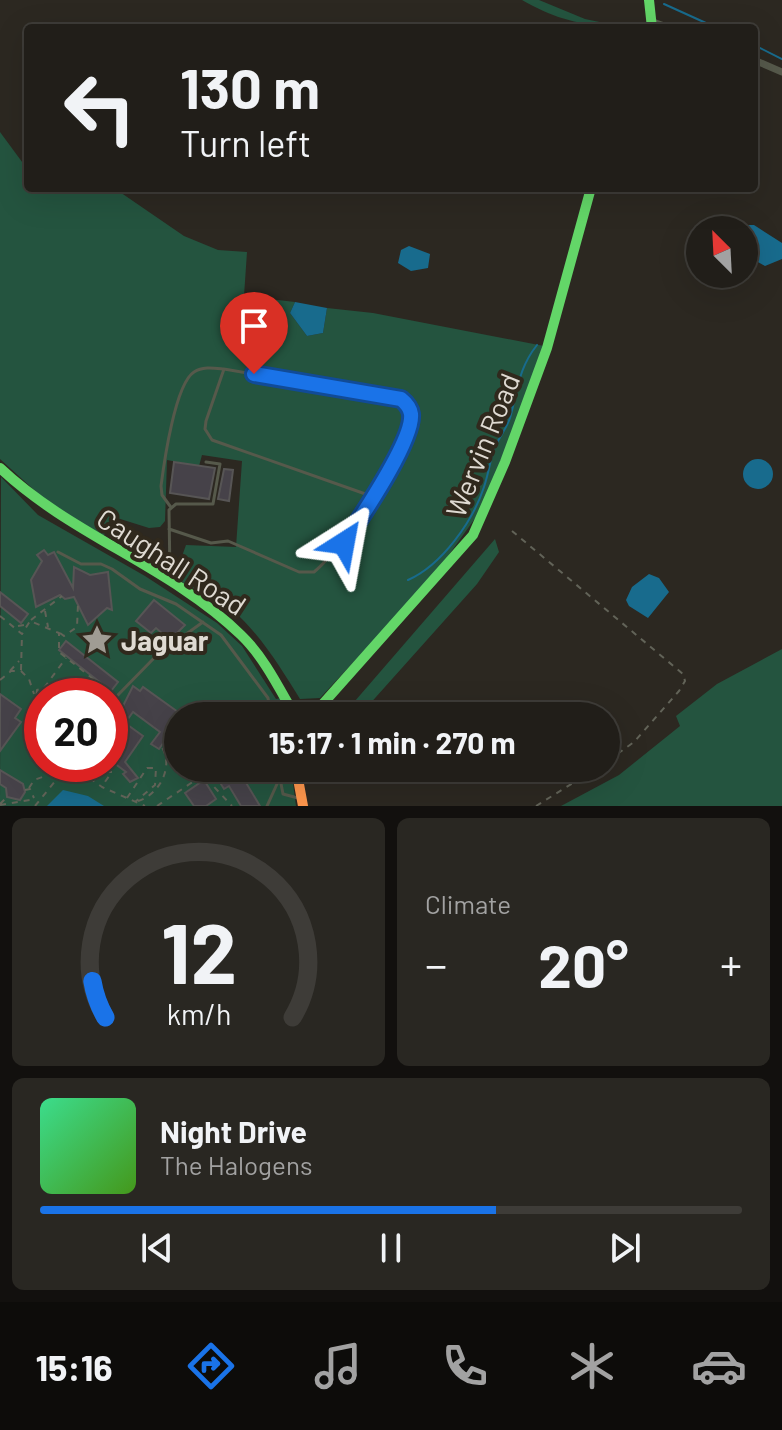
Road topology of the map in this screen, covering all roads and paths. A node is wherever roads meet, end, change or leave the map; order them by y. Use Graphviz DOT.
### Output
graph roads {
  1 [pos="649,0"];
  2 [pos="652,24"];
  3 [pos="758,62"];
  4 [pos="782,72"];
  5 [pos="590,192"];
  6 [pos="224,369"];
  7 [pos="206,462"];
  8 [pos="0,468"];
  9 [pos="375,497"];
  10 [pos="170,506"];
  11 [pos="169,529"];
  12 [pos="512,531"];
  13 [pos="58,552"];
  14 [pos="169,584"];
  15 [pos="62,596"];
  16 [pos="78,604"];
  17 [pos="45,610"];
  18 [pos="0,616"];
  19 [pos="203,622"];
  20 [pos="30,623"];
  21 [pos="18,625"];
  22 [pos="49,628"];
  23 [pos="59,633"];
  24 [pos="22,634"];
  25 [pos="66,658"];
  26 [pos="19,660"];
  27 [pos="21,671"];
  28 [pos="9,672"];
  29 [pos="28,678"];
  30 [pos="51,678"];
  31 [pos="91,678"];
  32 [pos="0,680"];
  33 [pos="128,685"];
  34 [pos="269,702"];
  35 [pos="287,702"];
  36 [pos="324,702"];
  37 [pos="161,746"];
  38 [pos="620,752"];
  39 [pos="32,782"];
  40 [pos="55,782"];
  41 [pos="95,782"];
  42 [pos="105,782"];
  43 [pos="277,782"];
  44 [pos="279,782"];
  45 [pos="298,782"];
  46 [pos="575,782"];
  47 [pos="102,787"];
  48 [pos="7,797"];
  49 [pos="127,798"];
  50 [pos="35,799"];
  51 [pos="135,802"];
  52 [pos="302,802"];
  53 [pos="0,804"];
  54 [pos="36,805"];
  55 [pos="145,806"];
  56 [pos="157,806"];
  57 [pos="232,806"];
  58 [pos="267,806"];
  59 [pos="536,806"];
  1 -- 2 [label="street"];
  3 -- 4 [label="street"];
  5 -- 36 [label="street, Wervin Road"];
  6 -- 9 [label="lane"];
  6 -- 9 [label="lane"];
  6 -- 10 [label="lane"];
  7 -- 10 [label="lane"];
  8 -- 14 [label="street, Caughall Road"];
  9 -- 11 [label="lane"];
  10 -- 11 [label="lane"];
  11 -- 14 [label="lane"];
  12 -- 38 [label="path"];
  13 -- 19 [label="lane"];
  14 -- 35 [label="street, Caughall Road"];
  15 -- 17 [label="path"];
  16 -- 23 [label="path"];
  17 -- 20 [label="path"];
  17 -- 22 [label="path"];
  18 -- 21 [label="path"];
  19 -- 33 [label="lane"];
  19 -- 34 [label="lane"];
  20 -- 21 [label="path"];
  20 -- 22 [label="path"];
  20 -- 24 [label="path"];
  21 -- 24 [label="path"];
  22 -- 23 [label="path"];
  23 -- 25 [label="path"];
  24 -- 26 [label="path"];
  25 -- 30 [label="path"];
  25 -- 31 [label="path"];
  26 -- 27 [label="path"];
  26 -- 28 [label="path"];
  27 -- 28 [label="path"];
  27 -- 29 [label="path"];
  28 -- 32 [label="path"];
  37 -- 51 [label="path"];
  39 -- 50 [label="path"];
  40 -- 54 [label="path"];
  41 -- 47 [label="path"];
  42 -- 47 [label="path"];
  43 -- 58 [label="lane"];
  44 -- 52 [label="lane"];
  45 -- 52 [label="street"];
  46 -- 59 [label="path"];
  47 -- 49 [label="path"];
  48 -- 53 [label="path"];
  49 -- 51 [label="path"];
  49 -- 51 [label="path"];
  50 -- 53 [label="path"];
  50 -- 54 [label="path"];
  51 -- 55 [label="path"];
  56 -- 57 [label="path"];
}
